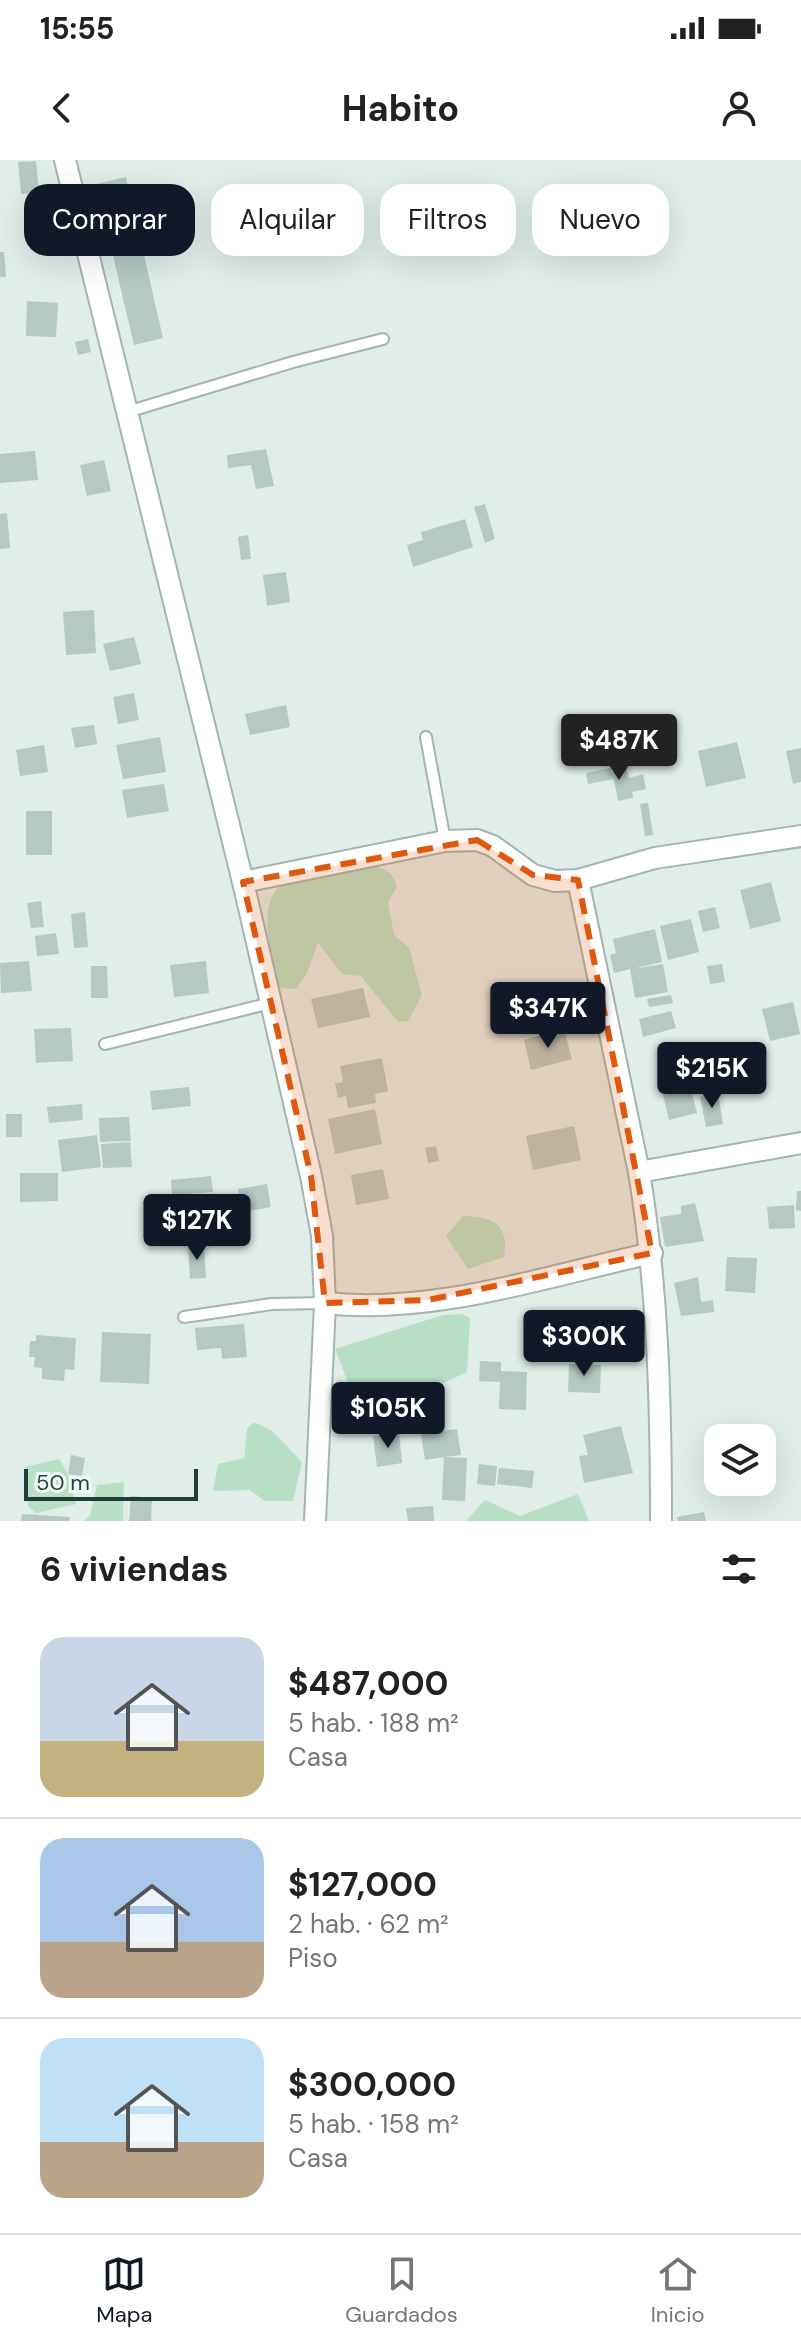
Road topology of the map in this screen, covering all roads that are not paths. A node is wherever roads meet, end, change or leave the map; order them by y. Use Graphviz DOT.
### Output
graph roads {
  1 [pos="65,160"];
  2 [pos="383,339"];
  3 [pos="127,412"];
  4 [pos="426,737"];
  5 [pos="801,836"];
  6 [pos="445,841"];
  7 [pos="578,880"];
  8 [pos="243,882"];
  9 [pos="271,1003"];
  10 [pos="105,1044"];
  11 [pos="801,1143"];
  12 [pos="639,1172"];
  13 [pos="652,1253"];
  14 [pos="325,1303"];
  15 [pos="184,1317"];
  16 [pos="315,1521"];
  17 [pos="661,1521"];
  1 -- 3 [label="street"];
  2 -- 3 [label="lane"];
  3 -- 8 [label="street"];
  4 -- 6 [label="lane"];
  5 -- 7 [label="street"];
  6 -- 7 [label="street"];
  6 -- 8 [label="street"];
  7 -- 12 [label="street"];
  8 -- 9 [label="street"];
  9 -- 10 [label="lane"];
  9 -- 14 [label="street"];
  11 -- 12 [label="street"];
  12 -- 13 [label="street"];
  13 -- 14 [label="street"];
  13 -- 17 [label="street"];
  14 -- 15 [label="lane"];
  14 -- 16 [label="street"];
}
